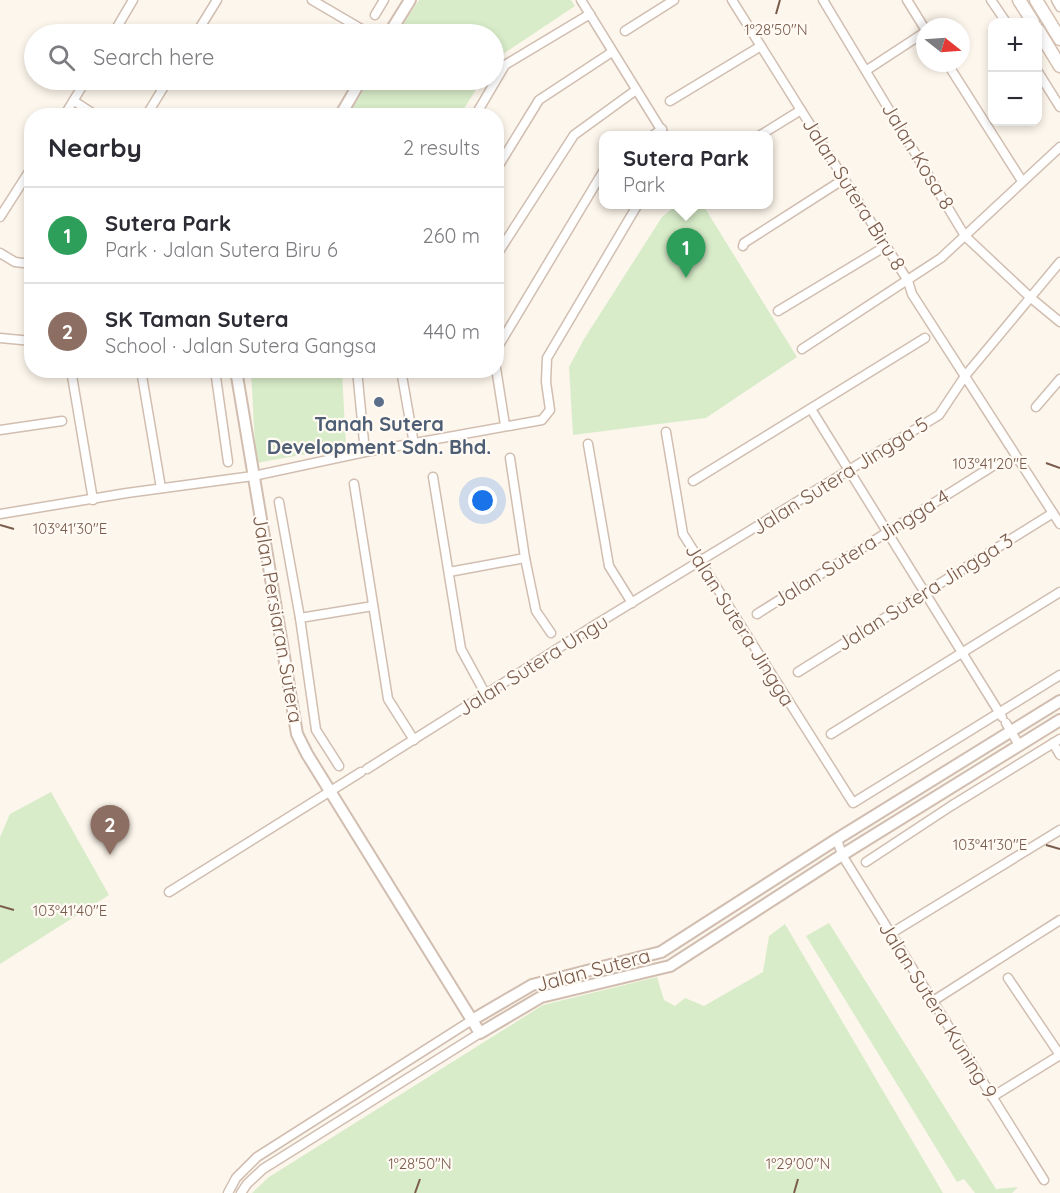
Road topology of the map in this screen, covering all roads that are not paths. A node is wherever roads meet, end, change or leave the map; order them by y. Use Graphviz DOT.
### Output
graph roads {
  1 [pos="133,0"];
  2 [pos="217,0"];
  3 [pos="312,0"];
  4 [pos="384,0"];
  5 [pos="410,0"];
  6 [pos="581,0"];
  7 [pos="674,0"];
  8 [pos="732,0"];
  9 [pos="823,0"];
  10 [pos="907,0"];
  11 [pos="991,0"];
  12 [pos="1019,0"];
  13 [pos="1036,0"];
  14 [pos="1056,0"];
  15 [pos="1060,7"];
  16 [pos="590,14"];
  17 [pos="375,15"];
  18 [pos="917,18"];
  19 [pos="1003,18"];
  20 [pos="1030,18"];
  21 [pos="119,24"];
  22 [pos="202,24"];
  23 [pos="353,24"];
  24 [pos="395,24"];
  25 [pos="625,32"];
  26 [pos="916,37"];
  27 [pos="1042,37"];
  28 [pos="1060,39"];
  29 [pos="761,46"];
  30 [pos="612,51"];
  31 [pos="1060,66"];
  32 [pos="504,68"];
  33 [pos="867,70"];
  34 [pos="952,72"];
  35 [pos="1042,78"];
  36 [pos="80,90"];
  37 [pos="162,90"];
  38 [pos="355,90"];
  39 [pos="491,90"];
  40 [pos="636,90"];
  41 [pos="670,100"];
  42 [pos="74,101"];
  43 [pos="1060,107"];
  44 [pos="69,108"];
  45 [pos="85,108"];
  46 [pos="151,108"];
  47 [pos="344,108"];
  48 [pos="480,108"];
  49 [pos="801,110"];
  50 [pos="663,131"];
  51 [pos="766,131"];
  52 [pos="1060,147"];
  53 [pos="504,157"];
  54 [pos="599,177"];
  55 [pos="844,179"];
  56 [pos="24,180"];
  57 [pos="1022,181"];
  58 [pos="635,209"];
  59 [pos="0,217"];
  60 [pos="965,236"];
  61 [pos="504,244"];
  62 [pos="743,246"];
  63 [pos="886,246"];
  64 [pos="0,253"];
  65 [pos="1060,262"];
  66 [pos="24,263"];
  67 [pos="908,281"];
  68 [pos="1031,298"];
  69 [pos="778,311"];
  70 [pos="1060,322"];
  71 [pos="504,337"];
  72 [pos="0,338"];
  73 [pos="925,338"];
  74 [pos="24,340"];
  75 [pos="802,349"];
  76 [pos="965,376"];
  77 [pos="72,378"];
  78 [pos="142,378"];
  79 [pos="216,378"];
  80 [pos="237,378"];
  81 [pos="358,378"];
  82 [pos="402,378"];
  83 [pos="498,378"];
  84 [pos="1060,380"];
  85 [pos="1036,407"];
  86 [pos="811,409"];
  87 [pos="62,421"];
  88 [pos="505,425"];
  89 [pos="0,430"];
  90 [pos="666,432"];
  91 [pos="414,444"];
  92 [pos="588,444"];
  93 [pos="365,452"];
  94 [pos="510,458"];
  95 [pos="228,462"];
  96 [pos="996,464"];
  97 [pos="848,471"];
  98 [pos="253,476"];
  99 [pos="433,477"];
  100 [pos="693,482"];
  101 [pos="354,484"];
  102 [pos="162,488"];
  103 [pos="93,500"];
  104 [pos="279,502"];
  105 [pos="1053,513"];
  106 [pos="0,514"];
  107 [pos="1060,524"];
  108 [pos="886,532"];
  109 [pos="525,558"];
  110 [pos="700,561"];
  111 [pos="449,572"];
  112 [pos="1060,592"];
  113 [pos="924,593"];
  114 [pos="632,603"];
  115 [pos="373,606"];
  116 [pos="757,614"];
  117 [pos="300,618"];
  118 [pos="551,633"];
  119 [pos="962,653"];
  120 [pos="798,672"];
  121 [pos="1060,675"];
  122 [pos="486,695"];
  123 [pos="1060,701"];
  124 [pos="1060,720"];
  125 [pos="1005,721"];
  126 [pos="831,734"];
  127 [pos="414,740"];
  128 [pos="1056,741"];
  129 [pos="1019,745"];
  130 [pos="1060,755"];
  131 [pos="339,766"];
  132 [pos="330,791"];
  133 [pos="1060,830"];
  134 [pos="837,839"];
  135 [pos="842,855"];
  136 [pos="866,862"];
  137 [pos="169,892"];
  138 [pos="1060,920"];
  139 [pos="890,934"];
  140 [pos="1008,978"];
  141 [pos="933,1001"];
  142 [pos="472,1020"];
  143 [pos="480,1033"];
  144 [pos="1060,1055"];
  145 [pos="992,1097"];
  146 [pos="1044,1180"];
  147 [pos="228,1193"];
  148 [pos="241,1193"];
  1 -- 21 [label="street"];
  2 -- 22 [label="street"];
  3 -- 23 [label="street"];
  4 -- 17 [label="street"];
  5 -- 24 [label="street"];
  6 -- 16 [label="street"];
  7 -- 25 [label="street"];
  8 -- 29 [label="street, Jalan Sutera Biru 8"];
  9 -- 33 [label="street, Jalan Kosa 8"];
  10 -- 18 [label="street"];
  11 -- 19 [label="street"];
  12 -- 20 [label="main road"];
  13 -- 28 [label="main road"];
  14 -- 15 [label="street"];
  16 -- 30 [label="street"];
  16 -- 32 [label="street"];
  26 -- 33 [label="street"];
  27 -- 31 [label="main road"];
  29 -- 41 [label="street"];
  29 -- 49 [label="street, Jalan Sutera Biru 8"];
  30 -- 40 [label="street"];
  30 -- 53 [label="street"];
  33 -- 60 [label="street, Jalan Kosa 8"];
  34 -- 57 [label="street"];
  35 -- 43 [label="street"];
  36 -- 42 [label="street"];
  37 -- 46 [label="street"];
  38 -- 47 [label="street"];
  39 -- 48 [label="street"];
  40 -- 50 [label="street"];
  40 -- 61 [label="street"];
  42 -- 44 [label="street"];
  42 -- 45 [label="street"];
  49 -- 51 [label="street"];
  49 -- 55 [label="street, Jalan Sutera Biru 8"];
  52 -- 57 [label="street"];
  54 -- 71 [label="street"];
  55 -- 62 [label="street"];
  55 -- 63 [label="street, Jalan Sutera Biru 8"];
  56 -- 59 [label="street"];
  57 -- 60 [label="street"];
  58 -- 88 [label="street"];
  60 -- 67 [label="street"];
  60 -- 68 [label="street, Jalan Kosa 8"];
  63 -- 67 [label="street, Jalan Sutera Biru 8"];
  63 -- 69 [label="street"];
  64 -- 66 [label="street"];
  65 -- 68 [label="street, Jalan Sutera Jingga 5"];
  67 -- 75 [label="street, Jalan Sutera Biru 8"];
  67 -- 76 [label="street"];
  68 -- 70 [label="street, Jalan Kosa 8"];
  68 -- 76 [label="street, Jalan Sutera Jingga 5"];
  72 -- 74 [label="street"];
  73 -- 86 [label="street"];
  76 -- 97 [label="street, Jalan Sutera Jingga 5"];
  76 -- 105 [label="street"];
  77 -- 103 [label="street"];
  78 -- 102 [label="street"];
  79 -- 95 [label="street"];
  80 -- 98 [label="street, Jalan Persiaran Sutera"];
  81 -- 93 [label="street"];
  82 -- 91 [label="street"];
  83 -- 88 [label="street"];
  84 -- 85 [label="street"];
  86 -- 97 [label="street"];
  86 -- 100 [label="street"];
  87 -- 89 [label="street"];
  88 -- 91 [label="street"];
  90 -- 110 [label="street, Jalan Sutera Jingga"];
  91 -- 93 [label="street"];
  92 -- 114 [label="street"];
  93 -- 98 [label="street"];
  94 -- 109 [label="street"];
  96 -- 108 [label="street, Jalan Sutera Jingga 4"];
  97 -- 108 [label="street"];
  97 -- 110 [label="street, Jalan Sutera Jingga 5"];
  98 -- 102 [label="street"];
  98 -- 132 [label="street, Jalan Persiaran Sutera"];
  99 -- 111 [label="street"];
  101 -- 115 [label="street"];
  102 -- 103 [label="street"];
  103 -- 106 [label="street"];
  104 -- 117 [label="street"];
  105 -- 107 [label="street"];
  105 -- 113 [label="street, Jalan Sutera Jingga 3"];
  108 -- 113 [label="street"];
  108 -- 116 [label="street, Jalan Sutera Jingga 4"];
  109 -- 111 [label="street"];
  109 -- 118 [label="street"];
  110 -- 114 [label="street, Jalan Sutera Ungu"];
  110 -- 125 [label="street, Jalan Sutera Jingga"];
  111 -- 122 [label="street"];
  112 -- 119 [label="street"];
  113 -- 119 [label="street"];
  113 -- 120 [label="street, Jalan Sutera Jingga 3"];
  114 -- 122 [label="street, Jalan Sutera Ungu"];
  115 -- 117 [label="street"];
  115 -- 127 [label="street"];
  117 -- 131 [label="street"];
  119 -- 125 [label="street"];
  119 -- 126 [label="street"];
  121 -- 125 [label="street"];
  122 -- 127 [label="street, Jalan Sutera Ungu"];
  123 -- 125 [label="street, Jalan Sutera"];
  124 -- 129 [label="street, Jalan Sutera"];
  125 -- 129 [label="street"];
  125 -- 134 [label="street, Jalan Sutera"];
  127 -- 132 [label="street, Jalan Sutera Ungu"];
  128 -- 130 [label="street"];
  128 -- 136 [label="street"];
  129 -- 135 [label="street, Jalan Sutera"];
  132 -- 137 [label="street, Jalan Sutera Ungu"];
  132 -- 142 [label="street, Jalan Persiaran Sutera"];
  133 -- 139 [label="street"];
  134 -- 135 [label="street, Jalan Sutera Kuning 9"];
  134 -- 142 [label="street, Jalan Sutera"];
  135 -- 139 [label="street, Jalan Sutera Kuning 9"];
  135 -- 143 [label="street, Jalan Sutera"];
  138 -- 141 [label="street"];
  139 -- 141 [label="street, Jalan Sutera Kuning 9"];
  140 -- 144 [label="street"];
  141 -- 145 [label="street, Jalan Sutera Kuning 9"];
  142 -- 143 [label="street, Jalan Persiaran Sutera"];
  142 -- 147 [label="street, Jalan Sutera"];
  143 -- 148 [label="street, Jalan Sutera"];
  144 -- 145 [label="street"];
  145 -- 146 [label="street, Jalan Sutera Kuning 9"];
}
